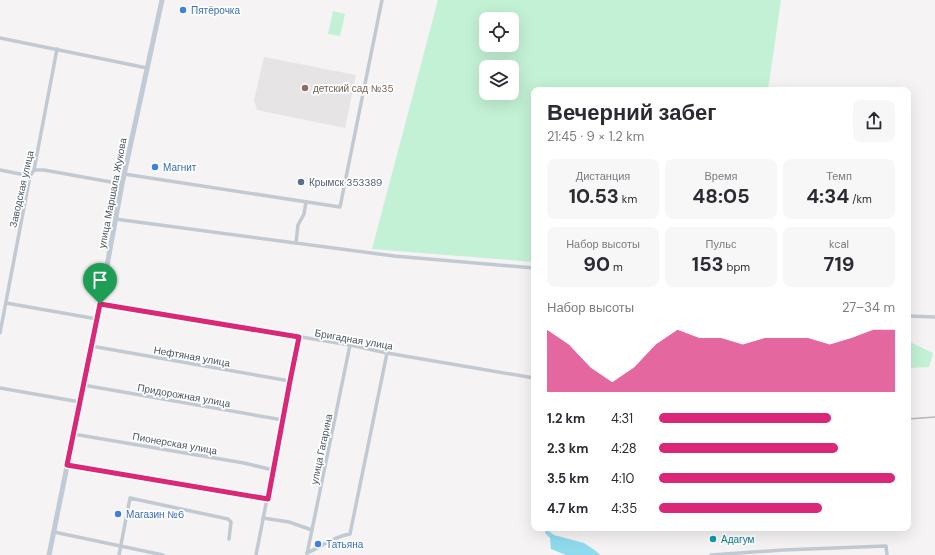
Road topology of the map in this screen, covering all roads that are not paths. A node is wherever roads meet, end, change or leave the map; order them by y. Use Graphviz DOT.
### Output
graph roads {
  1 [pos="162,0"];
  2 [pos="382,0"];
  3 [pos="0,38"];
  4 [pos="57,49"];
  5 [pos="147,68"];
  6 [pos="0,170"];
  7 [pos="34,170"];
  8 [pos="124,174"];
  9 [pos="30,176"];
  10 [pos="122,184"];
  11 [pos="306,202"];
  12 [pos="115,219"];
  13 [pos="296,243"];
  14 [pos="531,268"];
  15 [pos="6,303"];
  16 [pos="100,304"];
  17 [pos="911,316"];
  18 [pos="935,317"];
  19 [pos="97,319"];
  20 [pos="0,333"];
  21 [pos="299,337"];
  22 [pos="350,345"];
  23 [pos="91,346"];
  24 [pos="387,353"];
  25 [pos="531,377"];
  26 [pos="290,381"];
  27 [pos="83,385"];
  28 [pos="0,388"];
  29 [pos="80,402"];
  30 [pos="283,420"];
  31 [pos="74,434"];
  32 [pos="67,465"];
  33 [pos="273,470"];
  34 [pos="268,499"];
  35 [pos="263,518"];
  36 [pos="312,530"];
  37 [pos="54,532"];
  38 [pos="229,540"];
  39 [pos="120,546"];
  40 [pos="307,554"];
  41 [pos="49,555"];
  42 [pos="119,555"];
  43 [pos="163,555"];
  44 [pos="256,555"];
  45 [pos="711,555"];
  46 [pos="887,555"];
  1 -- 5 [label="main road, улица Маршала Жукова"];
  2 -- 11 [label="street"];
  3 -- 4 [label="street"];
  4 -- 5 [label="street"];
  4 -- 7 [label="street, Заводская улица"];
  5 -- 8 [label="main road, улица Маршала Жукова"];
  6 -- 9 [label="street"];
  7 -- 9 [label="street, Заводская улица"];
  7 -- 10 [label="street"];
  8 -- 10 [label="main road, улица Маршала Жукова"];
  8 -- 11 [label="street"];
  9 -- 15 [label="street, Заводская улица"];
  10 -- 12 [label="main road, улица Маршала Жукова"];
  11 -- 13 [label="street"];
  12 -- 13 [label="street"];
  12 -- 16 [label="main road, улица Маршала Жукова"];
  13 -- 14 [label="street"];
  15 -- 19 [label="street"];
  15 -- 20 [label="street, Заводская улица"];
  16 -- 19 [label="main road, улица Маршала Жукова"];
  16 -- 21 [label="street, Бригадная улица"];
  17 -- 18 [label="street"];
  19 -- 23 [label="main road, улица Маршала Жукова"];
  21 -- 22 [label="street, Бригадная улица"];
  21 -- 26 [label="street"];
  22 -- 24 [label="street, Бригадная улица"];
  22 -- 36 [label="street, улица Гагарина"];
  23 -- 26 [label="street, Нефтяная улица"];
  23 -- 27 [label="main road, улица Маршала Жукова"];
  24 -- 25 [label="street, Бригадная улица"];
  24 -- 40 [label="street"];
  26 -- 30 [label="street"];
  27 -- 29 [label="main road, улица Маршала Жукова"];
  27 -- 30 [label="street, Придорожная улица"];
  28 -- 29 [label="street"];
  29 -- 31 [label="main road, улица Маршала Жукова"];
  30 -- 33 [label="street"];
  31 -- 32 [label="main road, улица Маршала Жукова"];
  31 -- 33 [label="street, Пионерская улица"];
  32 -- 34 [label="street"];
  32 -- 37 [label="main road, улица Маршала Жукова"];
  33 -- 34 [label="street"];
  34 -- 35 [label="street"];
  35 -- 36 [label="street"];
  35 -- 44 [label="street"];
  36 -- 40 [label="street, улица Гагарина"];
  37 -- 39 [label="street"];
  37 -- 41 [label="main road, улица Маршала Жукова"];
  38 -- 39 [label="street"];
  39 -- 42 [label="street"];
  39 -- 43 [label="street"];
  45 -- 46 [label="street"];
}
